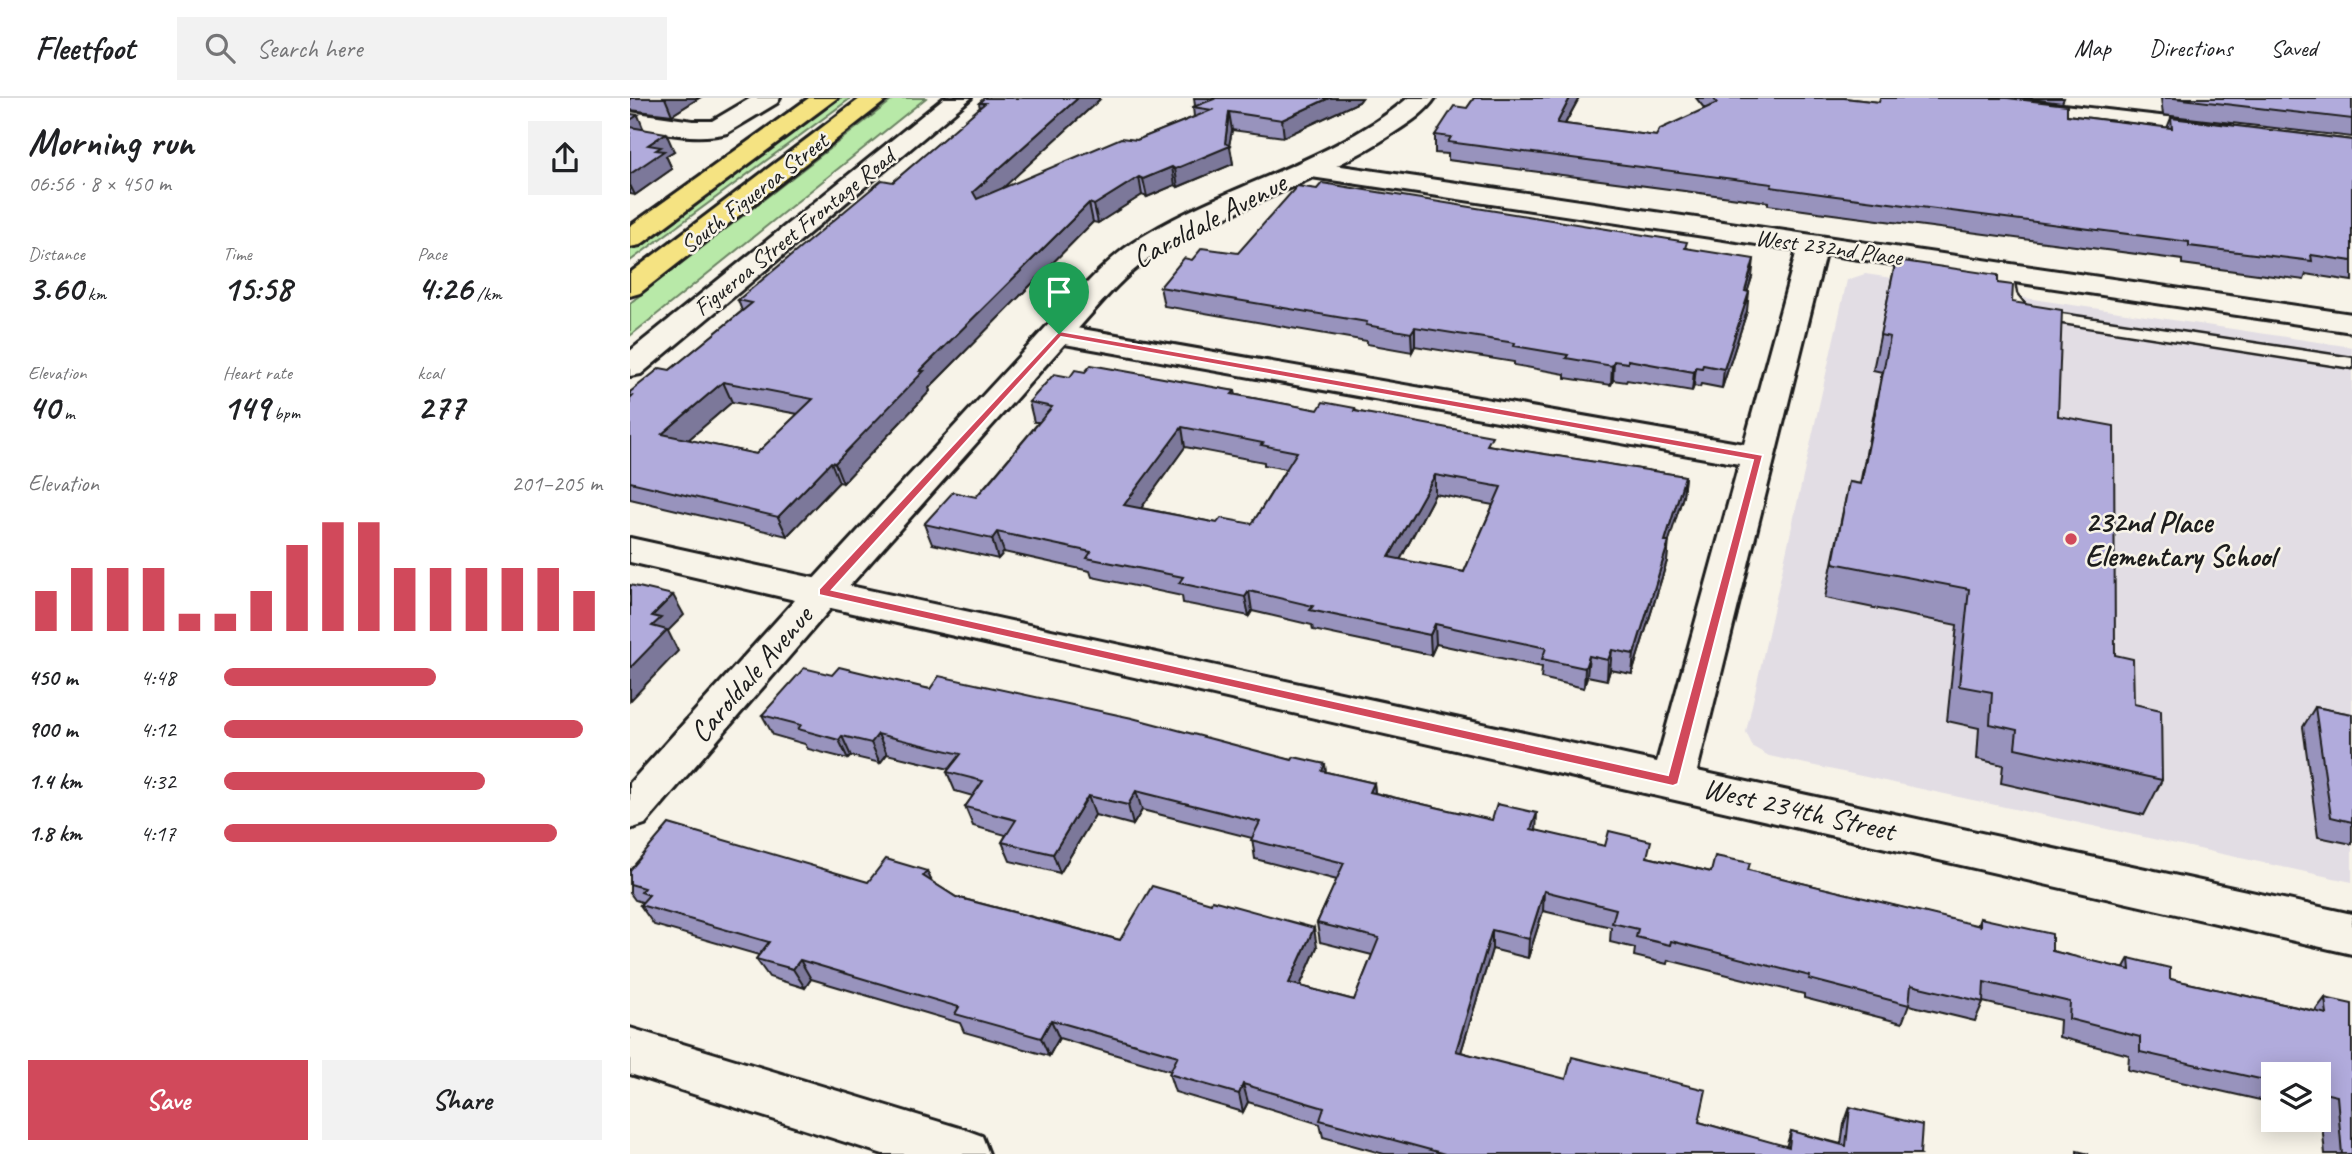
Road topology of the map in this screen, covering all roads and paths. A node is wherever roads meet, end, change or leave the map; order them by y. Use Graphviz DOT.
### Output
graph roads {
  1 [pos="768,98"];
  2 [pos="825,98"];
  3 [pos="877,98"];
  4 [pos="959,98"];
  5 [pos="1423,98"];
  6 [pos="1940,98"];
  7 [pos="2118,108"];
  8 [pos="630,120"];
  9 [pos="2242,134"];
  10 [pos="1307,169"];
  11 [pos="630,239"];
  12 [pos="1814,244"];
  13 [pos="2004,272"];
  14 [pos="630,287"];
  15 [pos="2352,323"];
  16 [pos="1059,334"];
  17 [pos="2352,363"];
  18 [pos="630,367"];
  19 [pos="1759,457"];
  20 [pos="630,550"];
  21 [pos="823,592"];
  22 [pos="1673,781"];
  23 [pos="630,812"];
  24 [pos="2352,934"];
  25 [pos="630,1051"];
  26 [pos="963,1154"];
  1 -- 8 [label="street"];
  2 -- 11 [label="main road, South Figueroa Street"];
  3 -- 14 [label="main road, South Figueroa Street"];
  4 -- 18 [label="street, Figueroa Street Frontage Road"];
  5 -- 10 [label="street, Caroldale Avenue"];
  6 -- 7 [label="street"];
  7 -- 9 [label="street"];
  10 -- 12 [label="street, West 232nd Place"];
  10 -- 16 [label="street, Caroldale Avenue"];
  12 -- 13 [label="street, West 232nd Place"];
  12 -- 19 [label="street"];
  13 -- 15 [label="street, West 232nd Place"];
  13 -- 17 [label="lane"];
  16 -- 19 [label="street"];
  16 -- 21 [label="street, Caroldale Avenue"];
  19 -- 22 [label="street"];
  20 -- 21 [label="street, West 234th Street"];
  21 -- 22 [label="street, West 234th Street"];
  21 -- 23 [label="street, Caroldale Avenue"];
  22 -- 24 [label="street, West 234th Street"];
  25 -- 26 [label="street"];
}
